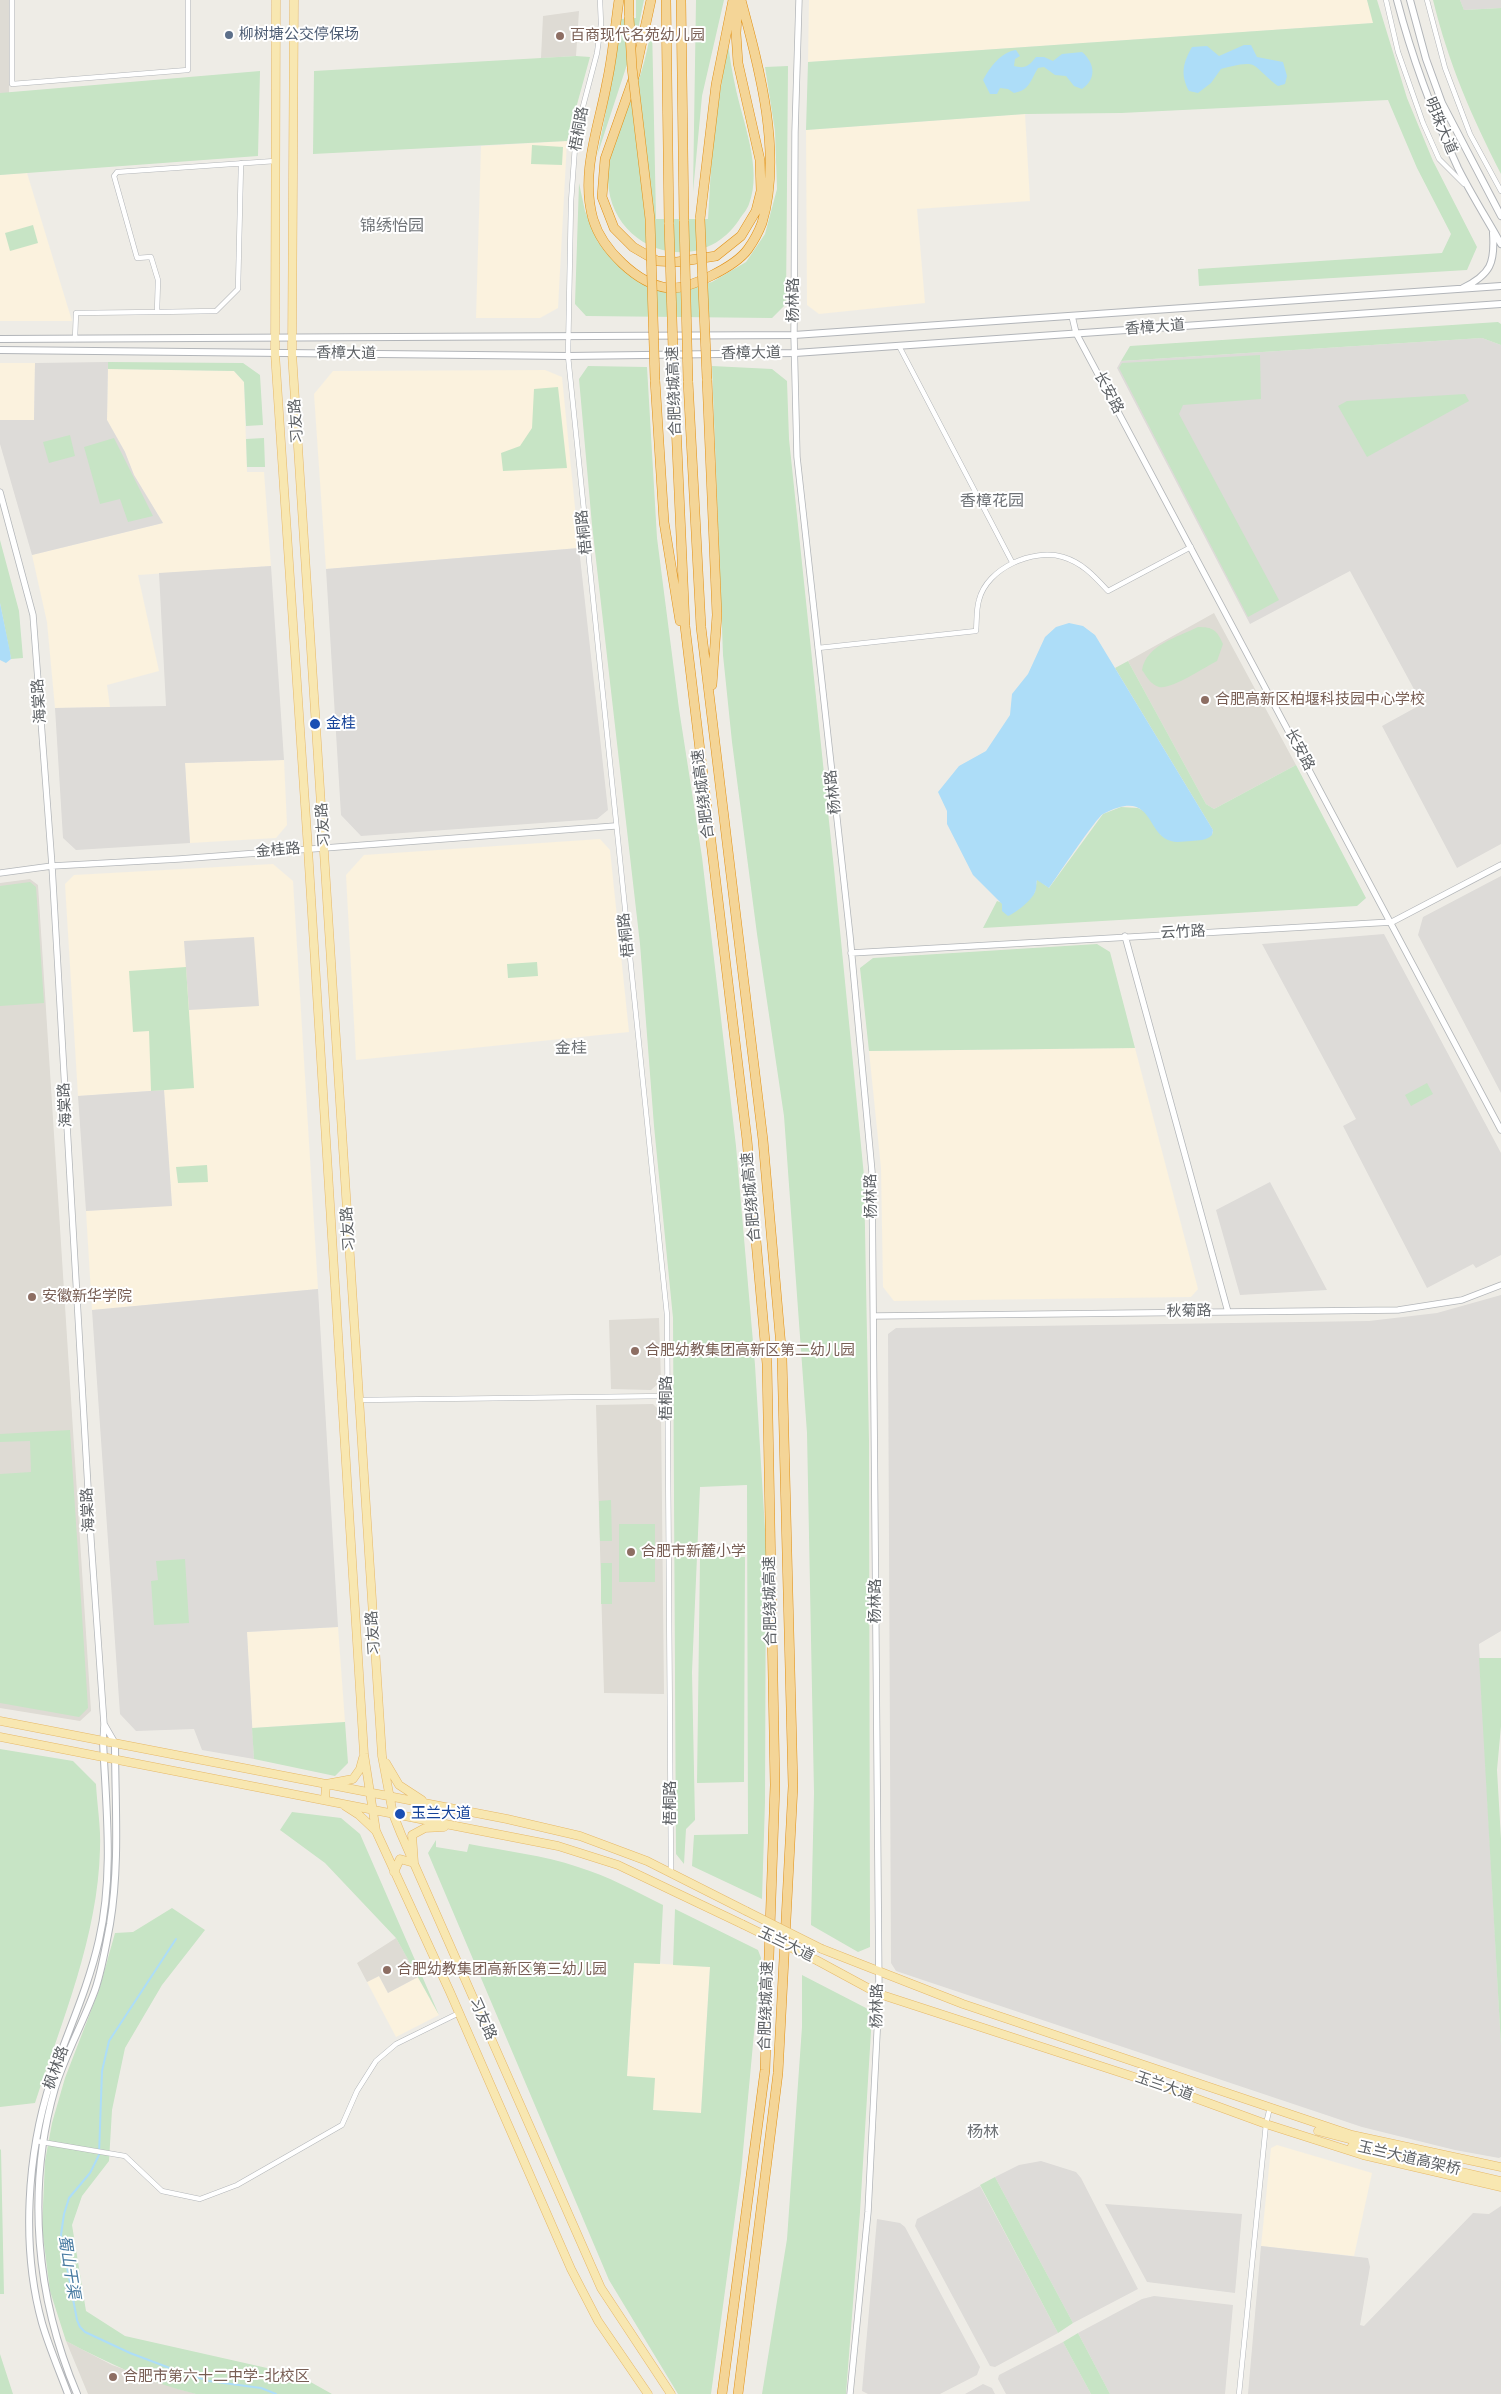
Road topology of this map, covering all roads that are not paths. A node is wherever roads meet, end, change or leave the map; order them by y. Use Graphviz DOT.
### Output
graph roads {
  1 [pos="12,0"];
  2 [pos="188,0"];
  3 [pos="276,0"];
  4 [pos="294,0"];
  5 [pos="600,0"];
  6 [pos="619,0"];
  7 [pos="629,0"];
  8 [pos="652,0"];
  9 [pos="666,0"];
  10 [pos="681,0"];
  11 [pos="733,0"];
  12 [pos="739,0"];
  13 [pos="799,0"];
  14 [pos="1386,0"];
  15 [pos="1398,0"];
  16 [pos="1410,0"];
  17 [pos="1428,0"];
  18 [pos="275,161"];
  19 [pos="241,163"];
  20 [pos="1471,191"];
  21 [pos="1501,191"];
  22 [pos="1501,216"];
  23 [pos="1492,229"];
  24 [pos="1501,244"];
  25 [pos="1501,286"];
  26 [pos="1460,289"];
  27 [pos="1501,304"];
  28 [pos="157,312"];
  29 [pos="1072,316"];
  30 [pos="1076,333"];
  31 [pos="794,335"];
  32 [pos="567,337"];
  33 [pos="274,338"];
  34 [pos="292,338"];
  35 [pos="0,339"];
  36 [pos="75,339"];
  37 [pos="899,346"];
  38 [pos="0,350"];
  39 [pos="275,353"];
  40 [pos="292,353"];
  41 [pos="796,353"];
  42 [pos="568,356"];
  43 [pos="0,492"];
  44 [pos="1191,547"];
  45 [pos="1012,562"];
  46 [pos="818,648"];
  47 [pos="694,708"];
  48 [pos="710,708"];
  49 [pos="615,826"];
  50 [pos="326,848"];
  51 [pos="308,849"];
  52 [pos="1501,865"];
  53 [pos="52,866"];
  54 [pos="0,873"];
  55 [pos="1392,922"];
  56 [pos="1125,936"];
  57 [pos="851,953"];
  58 [pos="1501,1130"];
  59 [pos="1501,1285"];
  60 [pos="1228,1312"];
  61 [pos="874,1316"];
  62 [pos="667,1396"];
  63 [pos="360,1400"];
  64 [pos="0,1721"];
  65 [pos="104,1724"];
  66 [pos="0,1737"];
  67 [pos="102,1741"];
  68 [pos="115,1743"];
  69 [pos="364,1754"];
  70 [pos="382,1756"];
  71 [pos="103,1757"];
  72 [pos="115,1759"];
  73 [pos="326,1784"];
  74 [pos="370,1792"];
  75 [pos="390,1796"];
  76 [pos="325,1800"];
  77 [pos="339,1803"];
  78 [pos="425,1803"];
  79 [pos="445,1807"];
  80 [pos="372,1810"];
  81 [pos="393,1814"];
  82 [pos="442,1823"];
  83 [pos="457,1826"];
  84 [pos="376,1832"];
  85 [pos="414,1863"];
  86 [pos="394,1872"];
  87 [pos="671,1874"];
  88 [pos="879,1971"];
  89 [pos="879,1994"];
  90 [pos="459,2013"];
  91 [pos="1270,2107"];
  92 [pos="1266,2124"];
  93 [pos="39,2142"];
  94 [pos="1501,2167"];
  95 [pos="1501,2176"];
  96 [pos="1501,2180"];
  97 [pos="1501,2187"];
  98 [pos="68,2394"];
  99 [pos="78,2394"];
  100 [pos="648,2394"];
  101 [pos="671,2394"];
  102 [pos="722,2394"];
  103 [pos="738,2394"];
  104 [pos="850,2394"];
  105 [pos="1239,2394"];
  1 -- 2 [label="street"];
  3 -- 18 [label="main road, 习友路"];
  4 -- 34 [label="main road, 习友路"];
  5 -- 32 [label="street, 梧桐路"];
  6 -- 12 [label="highway"];
  7 -- 47 [label="highway, bridge"];
  8 -- 12 [label="highway"];
  9 -- 47 [label="highway, 合肥绕城高速, bridge"];
  10 -- 48 [label="highway, 合肥绕城高速, bridge"];
  11 -- 48 [label="highway, bridge"];
  13 -- 31 [label="street, 杨林路"];
  14 -- 20 [label="street"];
  15 -- 20 [label="main road, 明珠大道"];
  16 -- 22 [label="main road, 明珠大道"];
  17 -- 21 [label="street"];
  18 -- 19 [label="street"];
  18 -- 33 [label="main road, 习友路"];
  19 -- 28 [label="street"];
  19 -- 28 [label="street"];
  20 -- 23 [label="main road, 明珠大道"];
  23 -- 24 [label="main road, 明珠大道"];
  23 -- 26 [label="main road"];
  25 -- 26 [label="main road, 香樟大道"];
  26 -- 29 [label="main road, 香樟大道"];
  27 -- 30 [label="main road, 香樟大道"];
  28 -- 36 [label="street"];
  29 -- 30 [label="street, 长安路"];
  29 -- 31 [label="main road, 香樟大道"];
  30 -- 37 [label="main road, 香樟大道"];
  30 -- 44 [label="street, 长安路"];
  31 -- 32 [label="main road, 香樟大道"];
  31 -- 41 [label="street, 杨林路"];
  32 -- 34 [label="main road, 香樟大道"];
  32 -- 42 [label="street, 梧桐路"];
  33 -- 34 [label="main road, 香樟大道"];
  33 -- 36 [label="main road, 香樟大道"];
  33 -- 39 [label="main road, 习友路"];
  34 -- 40 [label="main road, 习友路"];
  35 -- 36 [label="main road, 香樟大道"];
  37 -- 41 [label="main road, 香樟大道"];
  37 -- 45 [label="street"];
  38 -- 39 [label="main road, 香樟大道"];
  39 -- 40 [label="main road, 香樟大道"];
  39 -- 51 [label="main road, 习友路"];
  40 -- 42 [label="main road, 香樟大道"];
  40 -- 50 [label="main road, 习友路"];
  41 -- 42 [label="main road, 香樟大道"];
  41 -- 46 [label="street, 杨林路"];
  42 -- 49 [label="street, 梧桐路"];
  43 -- 53 [label="street, 海棠路"];
  44 -- 45 [label="street"];
  44 -- 55 [label="street, 长安路"];
  45 -- 46 [label="street"];
  46 -- 57 [label="street, 杨林路"];
  47 -- 102 [label="highway, 合肥绕城高速"];
  48 -- 103 [label="highway, 合肥绕城高速"];
  49 -- 50 [label="street, 金桂路"];
  49 -- 62 [label="street, 梧桐路"];
  50 -- 51 [label="street, 金桂路"];
  50 -- 63 [label="main road, 习友路"];
  51 -- 53 [label="street, 金桂路"];
  51 -- 69 [label="main road, 习友路"];
  52 -- 55 [label="street, 云竹路"];
  53 -- 54 [label="street, 金桂路"];
  53 -- 65 [label="street, 海棠路"];
  55 -- 56 [label="street, 云竹路"];
  55 -- 58 [label="street, 长安路"];
  56 -- 57 [label="street, 云竹路"];
  56 -- 60 [label="street"];
  57 -- 61 [label="street, 杨林路"];
  59 -- 60 [label="street, 秋菊路"];
  60 -- 61 [label="street, 秋菊路"];
  61 -- 88 [label="street, 杨林路"];
  62 -- 63 [label="street"];
  62 -- 87 [label="street, 梧桐路"];
  63 -- 70 [label="main road, 习友路"];
  64 -- 67 [label="main road, 玉兰大道"];
  65 -- 67 [label="street, 海棠路"];
  65 -- 68 [label="street, 海棠路"];
  66 -- 71 [label="main road, 玉兰大道"];
  67 -- 68 [label="main road, 玉兰大道"];
  67 -- 71 [label="main road, 枫林路"];
  68 -- 72 [label="main road, 枫林路"];
  68 -- 73 [label="main road, 玉兰大道"];
  69 -- 73 [label="main road"];
  69 -- 74 [label="main road, 习友路"];
  70 -- 75 [label="main road, 习友路"];
  70 -- 78 [label="main road"];
  71 -- 72 [label="main road, 玉兰大道"];
  71 -- 93 [label="main road, 枫林路"];
  72 -- 76 [label="main road, 玉兰大道"];
  72 -- 93 [label="main road, 枫林路"];
  73 -- 74 [label="main road, 玉兰大道"];
  73 -- 76 [label="main road"];
  74 -- 75 [label="main road, 玉兰大道"];
  74 -- 80 [label="main road, 习友路"];
  75 -- 78 [label="main road, 玉兰大道"];
  75 -- 81 [label="main road, 习友路"];
  76 -- 77 [label="main road, 玉兰大道"];
  77 -- 80 [label="main road, 玉兰大道"];
  77 -- 84 [label="main road"];
  78 -- 79 [label="main road, 玉兰大道"];
  79 -- 82 [label="main road"];
  79 -- 87 [label="main road, 玉兰大道"];
  80 -- 81 [label="main road, 玉兰大道"];
  80 -- 84 [label="main road, 习友路"];
  81 -- 82 [label="main road, 玉兰大道"];
  81 -- 85 [label="main road, 习友路"];
  82 -- 83 [label="main road, 玉兰大道"];
  83 -- 85 [label="main road"];
  83 -- 89 [label="main road, 玉兰大道, bridge"];
  84 -- 86 [label="main road, 习友路"];
  85 -- 86 [label="main road"];
  85 -- 101 [label="main road, 习友路"];
  86 -- 90 [label="main road, 习友路"];
  87 -- 88 [label="main road, 玉兰大道, bridge"];
  88 -- 89 [label="street, 杨林路"];
  88 -- 91 [label="main road, 玉兰大道"];
  89 -- 92 [label="main road, 玉兰大道"];
  89 -- 104 [label="street, 杨林路"];
  90 -- 93 [label="street"];
  90 -- 100 [label="main road, 习友路"];
  91 -- 92 [label="street"];
  91 -- 94 [label="main road, 玉兰大道"];
  92 -- 97 [label="main road, 玉兰大道"];
  92 -- 105 [label="street"];
  93 -- 98 [label="main road, 枫林路"];
  93 -- 99 [label="main road, 枫林路"];
  95 -- 96 [label="main road, 玉兰大道高架桥"];
}
